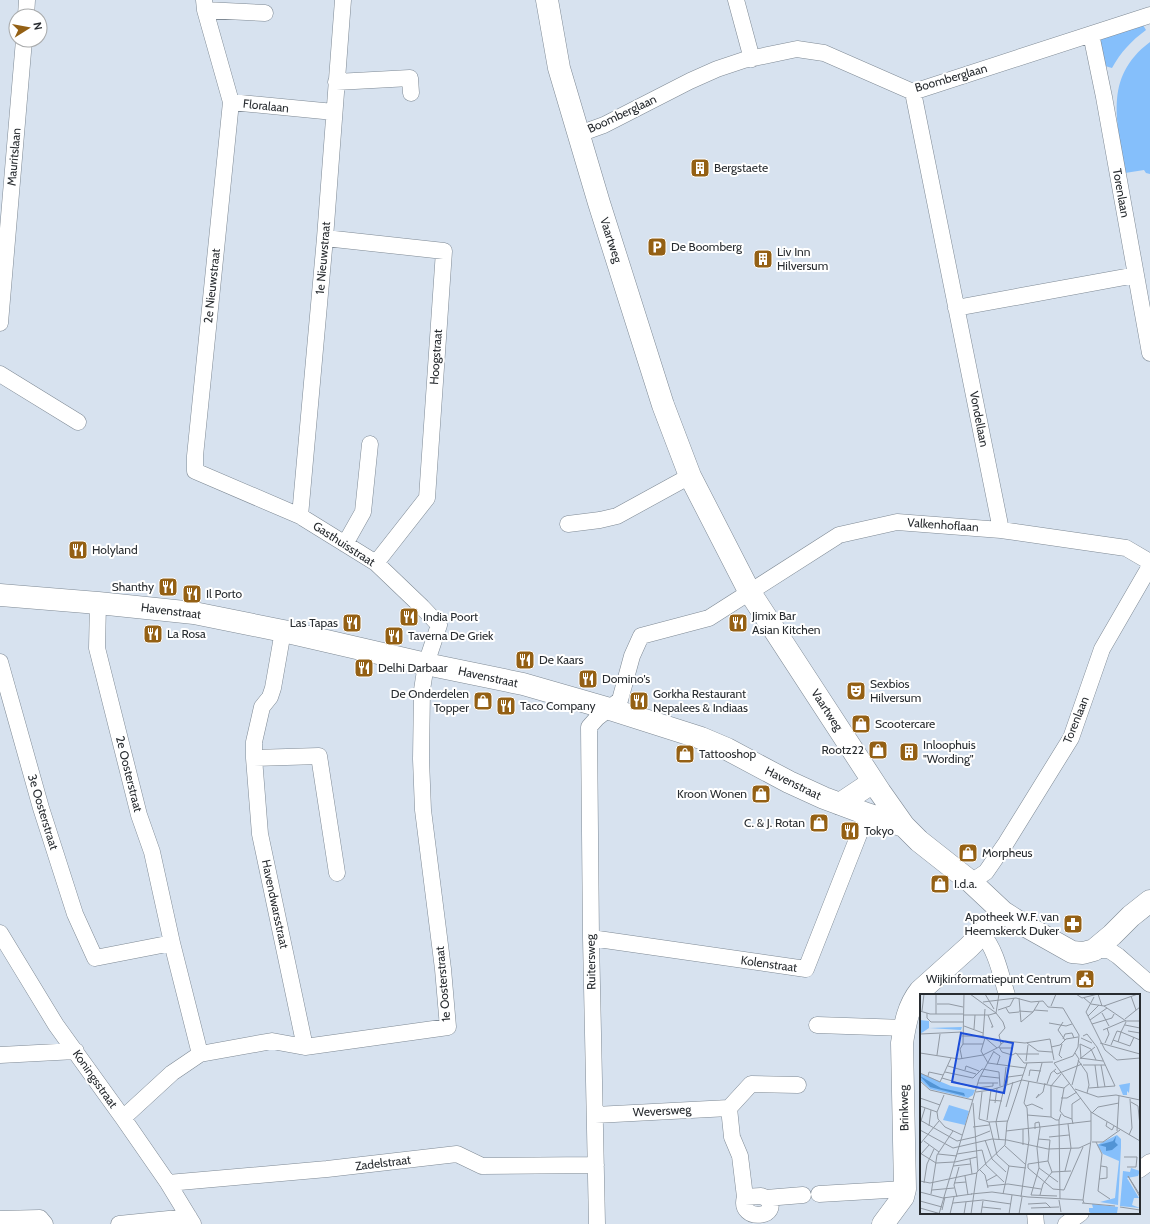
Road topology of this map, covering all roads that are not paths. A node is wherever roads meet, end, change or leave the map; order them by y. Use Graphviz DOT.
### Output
graph roads {
  1 [pos="343,0"];
  2 [pos="547,0"];
  3 [pos="736,0"];
  4 [pos="204,5"];
  5 [pos="265,13"];
  6 [pos="1150,15"];
  7 [pos="1091,34"];
  8 [pos="23,48"];
  9 [pos="752,59"];
  10 [pos="336,82"];
  11 [pos="913,92"];
  12 [pos="411,93"];
  13 [pos="231,102"];
  14 [pos="334,112"];
  15 [pos="579,134"];
  16 [pos="325,238"];
  17 [pos="1136,275"];
  18 [pos="956,308"];
  19 [pos="0,323"];
  20 [pos="1150,353"];
  21 [pos="0,374"];
  22 [pos="78,422"];
  23 [pos="370,444"];
  24 [pos="195,471"];
  25 [pos="690,476"];
  26 [pos="300,516"];
  27 [pos="568,524"];
  28 [pos="1001,530"];
  29 [pos="345,544"];
  30 [pos="1150,562"];
  31 [pos="376,563"];
  32 [pos="1150,566"];
  33 [pos="750,591"];
  34 [pos="0,595"];
  35 [pos="98,603"];
  36 [pos="283,631"];
  37 [pos="0,662"];
  38 [pos="426,664"];
  39 [pos="614,706"];
  40 [pos="254,758"];
  41 [pos="874,782"];
  42 [pos="840,804"];
  43 [pos="865,818"];
  44 [pos="904,826"];
  45 [pos="337,873"];
  46 [pos="971,882"];
  47 [pos="1150,901"];
  48 [pos="1003,912"];
  49 [pos="0,933"];
  50 [pos="982,934"];
  51 [pos="591,938"];
  52 [pos="172,943"];
  53 [pos="1094,950"];
  54 [pos="1150,984"];
  55 [pos="1007,994"];
  56 [pos="817,1025"];
  57 [pos="905,1028"];
  58 [pos="305,1047"];
  59 [pos="76,1051"];
  60 [pos="200,1054"];
  61 [pos="0,1055"];
  62 [pos="798,1085"];
  63 [pos="729,1108"];
  64 [pos="595,1115"];
  65 [pos="123,1118"];
  66 [pos="1150,1162"];
  67 [pos="596,1165"];
  68 [pos="1140,1169"];
  69 [pos="168,1183"];
  70 [pos="905,1190"];
  71 [pos="819,1194"];
  72 [pos="803,1195"];
  73 [pos="745,1197"];
  74 [pos="766,1198"];
  75 [pos="1035,1214"];
  76 [pos="1080,1214"];
  77 [pos="0,1219"];
  78 [pos="191,1220"];
  79 [pos="45,1224"];
  80 [pos="119,1224"];
  81 [pos="597,1224"];
  82 [pos="883,1224"];
  83 [pos="1036,1224"];
  84 [pos="1066,1224"];
  1 -- 10 [label="street, 1e Nieuwstraat"];
  2 -- 15 [label="street, Vaartweg"];
  3 -- 9 [label="street"];
  4 -- 5 [label="street"];
  4 -- 13 [label="street, Floralaan"];
  6 -- 7 [label="street, Boomberglaan"];
  7 -- 11 [label="street, Boomberglaan"];
  7 -- 17 [label="street, Torenlaan"];
  8 -- 19 [label="street, Mauritslaan"];
  9 -- 11 [label="street, Boomberglaan"];
  9 -- 15 [label="street, Boomberglaan"];
  10 -- 12 [label="street"];
  10 -- 14 [label="street, 1e Nieuwstraat"];
  11 -- 18 [label="street, Vondellaan"];
  13 -- 14 [label="street, Floralaan"];
  13 -- 24 [label="street, 2e Nieuwstraat"];
  14 -- 16 [label="street, 1e Nieuwstraat"];
  15 -- 25 [label="street, Vaartweg"];
  16 -- 26 [label="street, 1e Nieuwstraat"];
  16 -- 31 [label="street, Hoogstraat"];
  17 -- 18 [label="street"];
  17 -- 20 [label="street, Torenlaan"];
  18 -- 28 [label="street, Vondellaan"];
  21 -- 22 [label="street"];
  23 -- 29 [label="street"];
  24 -- 26 [label="street, Gasthuisstraat"];
  25 -- 27 [label="street"];
  25 -- 33 [label="street, Vaartweg"];
  26 -- 29 [label="street, Gasthuisstraat"];
  28 -- 30 [label="street, Valkenhoflaan"];
  28 -- 33 [label="street, Valkenhoflaan"];
  29 -- 31 [label="street, Gasthuisstraat"];
  31 -- 38 [label="street, Gasthuisstraat"];
  32 -- 46 [label="street, Torenlaan"];
  33 -- 39 [label="street, Valkenhoflaan"];
  33 -- 41 [label="street, Vaartweg"];
  34 -- 35 [label="street, Havenstraat"];
  35 -- 36 [label="street, Havenstraat"];
  35 -- 52 [label="street, 2e Oosterstraat"];
  36 -- 38 [label="street, Havenstraat"];
  36 -- 40 [label="street, Havendwarsstraat"];
  37 -- 52 [label="street, 3e Oosterstraat"];
  38 -- 39 [label="street, Havenstraat"];
  38 -- 58 [label="street, 1e Oosterstraat"];
  39 -- 42 [label="street, Havenstraat"];
  39 -- 51 [label="street, Ruitersweg"];
  40 -- 45 [label="street"];
  40 -- 58 [label="street, Havendwarsstraat"];
  41 -- 42 [label="street"];
  41 -- 44 [label="street, Vaartweg"];
  42 -- 43 [label="street, Havenstraat"];
  43 -- 44 [label="street, Havenstraat"];
  43 -- 51 [label="street, Kolenstraat"];
  44 -- 46 [label="street, Vaartweg"];
  46 -- 48 [label="street, Vaartweg"];
  47 -- 53 [label="street"];
  48 -- 50 [label="street, Brinkweg"];
  48 -- 53 [label="street, Vaartweg"];
  49 -- 59 [label="street, Koningsstraat"];
  50 -- 55 [label="street"];
  50 -- 57 [label="street, Brinkweg"];
  51 -- 64 [label="street, Ruitersweg"];
  52 -- 60 [label="street, 2e Oosterstraat"];
  53 -- 54 [label="street"];
  56 -- 57 [label="street"];
  57 -- 70 [label="street, Brinkweg"];
  58 -- 60 [label="street, 1e Oosterstraat"];
  59 -- 61 [label="street"];
  59 -- 65 [label="street, Koningsstraat"];
  60 -- 65 [label="street, 1e Oosterstraat"];
  62 -- 63 [label="street"];
  63 -- 64 [label="street, Weversweg"];
  63 -- 73 [label="street"];
  64 -- 67 [label="street, Ruitersweg"];
  65 -- 69 [label="street, Koningsstraat"];
  66 -- 68 [label="street"];
  67 -- 69 [label="street, Zadelstraat"];
  67 -- 81 [label="street, Ruitersweg"];
  69 -- 78 [label="street, Koningsstraat"];
  70 -- 71 [label="street"];
  70 -- 82 [label="street"];
  72 -- 74 [label="street"];
  73 -- 74 [label="street"];
  73 -- 74 [label="street"];
  75 -- 83 [label="street"];
  76 -- 84 [label="street"];
  77 -- 79 [label="street"];
  78 -- 80 [label="street"];
}
